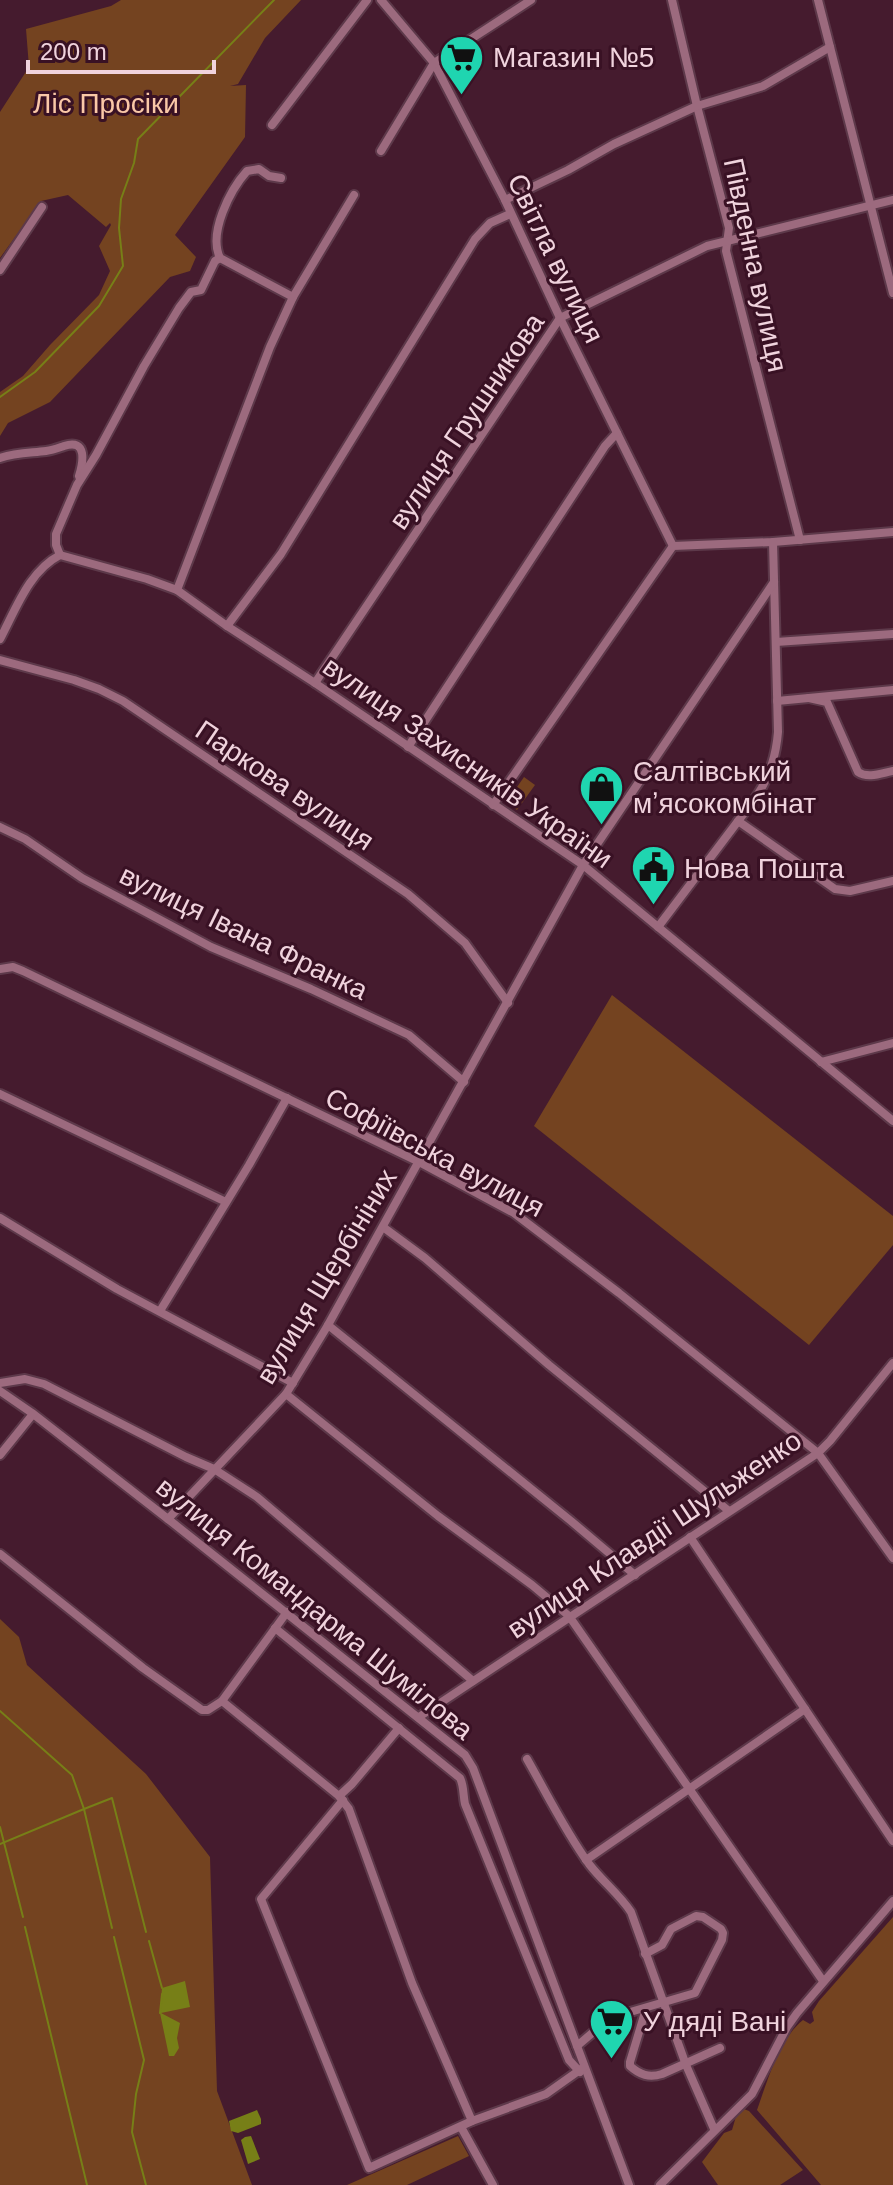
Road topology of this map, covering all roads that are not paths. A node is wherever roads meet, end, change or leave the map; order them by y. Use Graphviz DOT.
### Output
graph roads {
  1 [pos="367,0"];
  2 [pos="381,0"];
  3 [pos="531,0"];
  4 [pos="672,0"];
  5 [pos="818,0"];
  6 [pos="830,47"];
  7 [pos="434,63"];
  8 [pos="697,106"];
  9 [pos="272,125"];
  10 [pos="381,151"];
  11 [pos="281,178"];
  12 [pos="354,195"];
  13 [pos="505,200"];
  14 [pos="893,200"];
  15 [pos="872,205"];
  16 [pos="42,207"];
  17 [pos="510,214"];
  18 [pos="727,240"];
  19 [pos="220,258"];
  20 [pos="0,270"];
  21 [pos="893,293"];
  22 [pos="293,297"];
  23 [pos="560,318"];
  24 [pos="617,433"];
  25 [pos="0,458"];
  26 [pos="77,485"];
  27 [pos="893,532"];
  28 [pos="800,540"];
  29 [pos="773,542"];
  30 [pos="673,546"];
  31 [pos="60,555"];
  32 [pos="774,582"];
  33 [pos="177,590"];
  34 [pos="227,626"];
  35 [pos="893,634"];
  36 [pos="0,639"];
  37 [pos="776,642"];
  38 [pos="0,660"];
  39 [pos="315,683"];
  40 [pos="893,690"];
  41 [pos="809,698"];
  42 [pos="777,701"];
  43 [pos="408,747"];
  44 [pos="893,771"];
  45 [pos="493,805"];
  46 [pos="738,821"];
  47 [pos="0,827"];
  48 [pos="583,865"];
  49 [pos="893,881"];
  50 [pos="658,927"];
  51 [pos="1,969"];
  52 [pos="508,1003"];
  53 [pos="893,1043"];
  54 [pos="821,1062"];
  55 [pos="464,1082"];
  56 [pos="0,1094"];
  57 [pos="287,1098"];
  58 [pos="893,1121"];
  59 [pos="419,1162"];
  60 [pos="226,1202"];
  61 [pos="0,1218"];
  62 [pos="383,1227"];
  63 [pos="160,1311"];
  64 [pos="328,1325"];
  65 [pos="893,1363"];
  66 [pos="0,1383"];
  67 [pos="293,1383"];
  68 [pos="0,1391"];
  69 [pos="286,1394"];
  70 [pos="33,1414"];
  71 [pos="818,1453"];
  72 [pos="0,1455"];
  73 [pos="214,1469"];
  74 [pos="729,1511"];
  75 [pos="168,1519"];
  76 [pos="690,1537"];
  77 [pos="0,1554"];
  78 [pos="893,1558"];
  79 [pos="635,1575"];
  80 [pos="287,1612"];
  81 [pos="569,1616"];
  82 [pos="275,1628"];
  83 [pos="473,1681"];
  84 [pos="222,1701"];
  85 [pos="805,1709"];
  86 [pos="419,1717"];
  87 [pos="399,1728"];
  88 [pos="527,1759"];
  89 [pos="689,1790"];
  90 [pos="341,1798"];
  91 [pos="893,1841"];
  92 [pos="586,1860"];
  93 [pos="893,1901"];
  94 [pos="645,1954"];
  95 [pos="823,1981"];
  96 [pos="664,2003"];
  97 [pos="646,2009"];
  98 [pos="577,2046"];
  99 [pos="720,2048"];
  100 [pos="686,2065"];
  101 [pos="582,2070"];
  102 [pos="472,2121"];
  103 [pos="461,2127"];
  104 [pos="714,2129"];
  105 [pos="493,2185"];
  106 [pos="629,2185"];
  107 [pos="660,2185"];
  1 -- 9 [label="street"];
  2 -- 7 [label="street, Світла вулиця"];
  3 -- 7 [label="street"];
  4 -- 8 [label="street, Південна вулиця"];
  5 -- 6 [label="street"];
  6 -- 8 [label="street"];
  6 -- 15 [label="street"];
  7 -- 10 [label="street"];
  7 -- 13 [label="street, Світла вулиця"];
  8 -- 13 [label="street"];
  8 -- 18 [label="street, Південна вулиця"];
  11 -- 19 [label="street"];
  12 -- 22 [label="street"];
  13 -- 17 [label="street, Світла вулиця"];
  14 -- 15 [label="street, вулиця Грушникова"];
  15 -- 18 [label="street, вулиця Грушникова"];
  15 -- 21 [label="street"];
  16 -- 20 [label="street"];
  17 -- 23 [label="street, Світла вулиця"];
  17 -- 34 [label="street"];
  18 -- 23 [label="street, вулиця Грушникова"];
  18 -- 28 [label="street, Південна вулиця"];
  19 -- 22 [label="street"];
  19 -- 26 [label="street"];
  22 -- 33 [label="street"];
  23 -- 24 [label="street, Світла вулиця"];
  23 -- 39 [label="street, вулиця Грушникова"];
  24 -- 30 [label="street, Світла вулиця"];
  24 -- 43 [label="street"];
  25 -- 26 [label="street"];
  26 -- 31 [label="street"];
  27 -- 28 [label="street"];
  28 -- 29 [label="street"];
  29 -- 30 [label="street"];
  29 -- 32 [label="street"];
  30 -- 45 [label="street"];
  31 -- 33 [label="street, вулиця Захисників України"];
  31 -- 36 [label="street"];
  32 -- 37 [label="street"];
  32 -- 48 [label="street, вулиця Щербініних"];
  33 -- 34 [label="street, вулиця Захисників України"];
  34 -- 39 [label="street, вулиця Захисників України"];
  35 -- 37 [label="street"];
  37 -- 42 [label="street"];
  38 -- 52 [label="street, Паркова вулиця"];
  39 -- 43 [label="street, вулиця Захисників України"];
  40 -- 41 [label="street"];
  41 -- 42 [label="street"];
  41 -- 44 [label="street"];
  42 -- 46 [label="street"];
  43 -- 45 [label="street, вулиця Захисників України"];
  45 -- 48 [label="street, вулиця Захисників України"];
  46 -- 49 [label="street"];
  46 -- 50 [label="street"];
  47 -- 55 [label="street, вулиця Івана Франка"];
  48 -- 50 [label="street, вулиця Захисників України"];
  48 -- 52 [label="street, вулиця Щербініних"];
  50 -- 54 [label="street, вулиця Захисників України"];
  51 -- 57 [label="street, Софіївська вулиця"];
  52 -- 55 [label="street, вулиця Щербініних"];
  53 -- 54 [label="street"];
  54 -- 58 [label="street, вулиця Захисників України"];
  55 -- 59 [label="street, вулиця Щербініних"];
  56 -- 60 [label="street"];
  57 -- 59 [label="street, Софіївська вулиця"];
  57 -- 60 [label="street"];
  59 -- 62 [label="street, вулиця Щербініних"];
  59 -- 71 [label="street, Софіївська вулиця"];
  60 -- 63 [label="street"];
  61 -- 63 [label="street"];
  62 -- 64 [label="street, вулиця Щербініних"];
  62 -- 74 [label="street"];
  63 -- 67 [label="street"];
  64 -- 67 [label="street, вулиця Щербініних"];
  64 -- 79 [label="street"];
  65 -- 71 [label="street, вулиця Клавдії Шульженко"];
  66 -- 73 [label="street"];
  67 -- 69 [label="street, вулиця Щербініних"];
  68 -- 70 [label="street, вулиця Командарма Шумілова"];
  69 -- 73 [label="street, вулиця Щербініних"];
  69 -- 81 [label="street"];
  70 -- 72 [label="street"];
  70 -- 75 [label="street, вулиця Командарма Шумілова"];
  71 -- 74 [label="street, вулиця Клавдії Шульженко"];
  71 -- 78 [label="street, Софіївська вулиця"];
  73 -- 75 [label="street, вулиця Щербініних"];
  73 -- 83 [label="street"];
  74 -- 76 [label="street, вулиця Клавдії Шульженко"];
  75 -- 80 [label="street, вулиця Командарма Шумілова"];
  76 -- 79 [label="street, вулиця Клавдії Шульженко"];
  76 -- 85 [label="street"];
  77 -- 84 [label="street"];
  79 -- 81 [label="street, вулиця Клавдії Шульженко"];
  80 -- 82 [label="street"];
  80 -- 86 [label="street, вулиця Командарма Шумілова"];
  81 -- 83 [label="street, вулиця Клавдії Шульженко"];
  81 -- 89 [label="street"];
  82 -- 84 [label="street"];
  82 -- 87 [label="street"];
  83 -- 86 [label="street, вулиця Клавдії Шульженко"];
  84 -- 90 [label="street"];
  85 -- 89 [label="street"];
  85 -- 91 [label="street"];
  86 -- 98 [label="street, вулиця Командарма Шумілова"];
  87 -- 90 [label="street"];
  87 -- 101 [label="street"];
  88 -- 92 [label="street"];
  89 -- 92 [label="street"];
  89 -- 95 [label="street"];
  90 -- 102 [label="street"];
  90 -- 103 [label="street"];
  92 -- 94 [label="street"];
  93 -- 95 [label="street"];
  94 -- 96 [label="street"];
  94 -- 96 [label="street"];
  95 -- 104 [label="street"];
  96 -- 97 [label="street"];
  96 -- 100 [label="street"];
  97 -- 98 [label="street"];
  97 -- 100 [label="street"];
  98 -- 101 [label="street, вулиця Командарма Шумілова"];
  99 -- 100 [label="street"];
  100 -- 104 [label="street"];
  101 -- 102 [label="street"];
  101 -- 106 [label="street, вулиця Командарма Шумілова"];
  102 -- 103 [label="street"];
  103 -- 105 [label="street"];
  104 -- 107 [label="street"];
}
